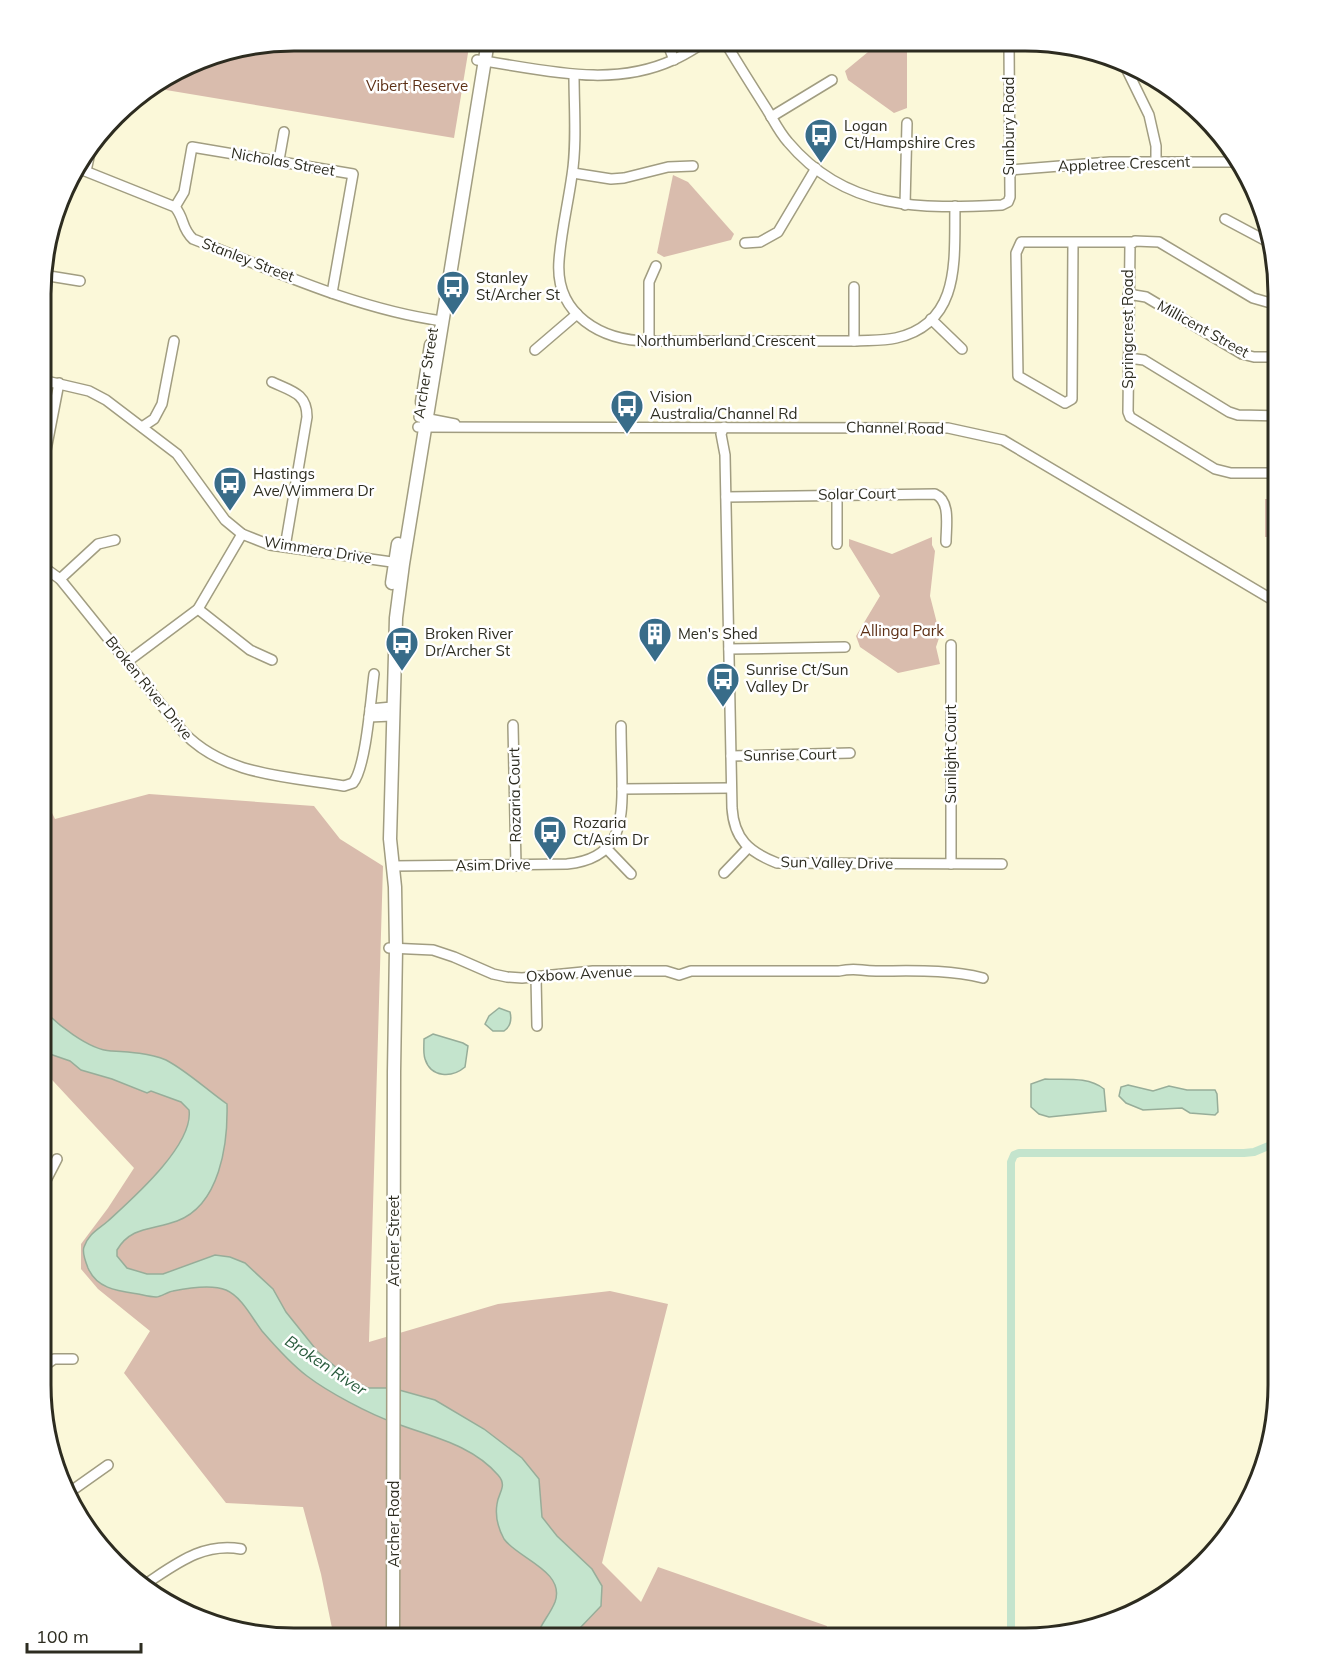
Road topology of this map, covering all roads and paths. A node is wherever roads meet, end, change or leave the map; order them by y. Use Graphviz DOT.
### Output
graph roads {
  1 [pos="481,51"];
  2 [pos="484,51"];
  3 [pos="670,51"];
  4 [pos="690,51"];
  5 [pos="731,51"];
  6 [pos="1009,51"];
  7 [pos="481,60"];
  8 [pos="674,60"];
  9 [pos="574,75"];
  10 [pos="1129,75"];
  11 [pos="832,80"];
  12 [pos="771,117"];
  13 [pos="907,123"];
  14 [pos="284,132"];
  15 [pos="279,160"];
  16 [pos="1156,162"];
  17 [pos="1229,162"];
  18 [pos="693,166"];
  19 [pos="816,168"];
  20 [pos="1010,170"];
  21 [pos="86,171"];
  22 [pos="573,173"];
  23 [pos="905,205"];
  24 [pos="175,207"];
  25 [pos="955,207"];
  26 [pos="1225,219"];
  27 [pos="1261,238"];
  28 [pos="1073,242"];
  29 [pos="1131,242"];
  30 [pos="744,243"];
  31 [pos="656,266"];
  32 [pos="52,276"];
  33 [pos="80,281"];
  34 [pos="854,287"];
  35 [pos="332,293"];
  36 [pos="1128,294"];
  37 [pos="1268,302"];
  38 [pos="577,315"];
  39 [pos="931,319"];
  40 [pos="439,320"];
  41 [pos="174,341"];
  42 [pos="649,341"];
  43 [pos="854,341"];
  44 [pos="962,349"];
  45 [pos="536,350"];
  46 [pos="1268,357"];
  47 [pos="1128,358"];
  48 [pos="51,382"];
  49 [pos="272,382"];
  50 [pos="59,383"];
  51 [pos="1268,416"];
  52 [pos="423,423"];
  53 [pos="51,424"];
  54 [pos="142,427"];
  55 [pos="724,427"];
  56 [pos="1268,473"];
  57 [pos="837,495"];
  58 [pos="726,497"];
  59 [pos="242,534"];
  60 [pos="115,540"];
  61 [pos="946,542"];
  62 [pos="837,544"];
  63 [pos="285,547"];
  64 [pos="398,563"];
  65 [pos="51,572"];
  66 [pos="60,579"];
  67 [pos="1268,597"];
  68 [pos="198,609"];
  69 [pos="951,645"];
  70 [pos="844,647"];
  71 [pos="729,649"];
  72 [pos="272,660"];
  73 [pos="127,662"];
  74 [pos="374,674"];
  75 [pos="392,711"];
  76 [pos="370,713"];
  77 [pos="513,725"];
  78 [pos="621,726"];
  79 [pos="850,753"];
  80 [pos="731,756"];
  81 [pos="731,788"];
  82 [pos="622,789"];
  83 [pos="748,848"];
  84 [pos="607,849"];
  85 [pos="951,864"];
  86 [pos="1002,864"];
  87 [pos="516,866"];
  88 [pos="393,867"];
  89 [pos="724,873"];
  90 [pos="632,874"];
  91 [pos="393,948"];
  92 [pos="536,977"];
  93 [pos="983,978"];
  94 [pos="537,1026"];
  95 [pos="57,1159"];
  96 [pos="51,1171"];
  97 [pos="73,1359"];
  98 [pos="51,1361"];
  99 [pos="394,1410"];
  100 [pos="108,1465"];
  101 [pos="75,1489"];
  102 [pos="241,1549"];
  103 [pos="150,1581"];
  104 [pos="393,1628"];
  1 -- 7 [label="main road, Archer Street"];
  2 -- 7 [label="main road, Archer Street"];
  3 -- 8 [label="street"];
  4 -- 8 [label="street"];
  5 -- 12 [label="street"];
  6 -- 20 [label="street, Sunbury Road"];
  7 -- 9 [label="street"];
  7 -- 40 [label="main road, Archer Street"];
  8 -- 9 [label="street"];
  9 -- 22 [label="street, Northumberland Crescent"];
  10 -- 16 [label="street"];
  11 -- 12 [label="street"];
  12 -- 19 [label="street"];
  13 -- 23 [label="street"];
  14 -- 15 [label="street"];
  15 -- 24 [label="street, Nicholas Street"];
  15 -- 35 [label="street, Nicholas Street"];
  16 -- 17 [label="street, Appletree Crescent"];
  16 -- 20 [label="street, Appletree Crescent"];
  18 -- 22 [label="street"];
  19 -- 23 [label="street"];
  19 -- 30 [label="street"];
  20 -- 25 [label="street, Sunbury Road"];
  21 -- 24 [label="street"];
  22 -- 38 [label="street, Northumberland Crescent"];
  23 -- 25 [label="street"];
  24 -- 35 [label="street, Stanley Street"];
  25 -- 39 [label="street, Northumberland Crescent"];
  26 -- 27 [label="street"];
  28 -- 28 [label="street"];
  28 -- 29 [label="street"];
  29 -- 36 [label="street, Springcrest Road"];
  29 -- 37 [label="street"];
  31 -- 42 [label="street"];
  32 -- 33 [label="street"];
  34 -- 43 [label="street"];
  35 -- 40 [label="street, Stanley Street"];
  36 -- 46 [label="street, Millicent Street"];
  36 -- 47 [label="street, Springcrest Road"];
  38 -- 42 [label="street, Northumberland Crescent"];
  38 -- 45 [label="street"];
  39 -- 43 [label="street, Northumberland Crescent"];
  39 -- 44 [label="street"];
  40 -- 52 [label="main road, Archer Street"];
  41 -- 54 [label="street"];
  42 -- 43 [label="street, Northumberland Crescent"];
  47 -- 51 [label="street"];
  47 -- 56 [label="street, Springcrest Road"];
  48 -- 50 [label="street, Wimmera Drive"];
  49 -- 63 [label="street"];
  50 -- 53 [label="street"];
  50 -- 54 [label="street, Wimmera Drive"];
  52 -- 55 [label="street, Channel Road"];
  52 -- 64 [label="main road, Archer Street"];
  54 -- 59 [label="street, Wimmera Drive"];
  55 -- 58 [label="street"];
  55 -- 67 [label="street, Channel Road"];
  57 -- 58 [label="street, Solar Court"];
  57 -- 61 [label="street, Solar Court"];
  57 -- 62 [label="street"];
  58 -- 71 [label="street"];
  59 -- 63 [label="street, Wimmera Drive"];
  59 -- 68 [label="street"];
  60 -- 66 [label="street"];
  63 -- 64 [label="street, Wimmera Drive"];
  64 -- 75 [label="main road, Archer Street"];
  65 -- 66 [label="street, Broken River Drive"];
  66 -- 73 [label="street, Broken River Drive"];
  68 -- 72 [label="street"];
  68 -- 73 [label="street"];
  69 -- 85 [label="street, Sunlight Court"];
  70 -- 71 [label="street"];
  71 -- 80 [label="street"];
  73 -- 76 [label="street, Broken River Drive"];
  74 -- 76 [label="street"];
  75 -- 76 [label="street"];
  75 -- 88 [label="main road, Archer Street"];
  77 -- 87 [label="street, Rozaria Court"];
  78 -- 82 [label="street"];
  79 -- 80 [label="street, Sunrise Court"];
  80 -- 81 [label="street"];
  81 -- 82 [label="street"];
  81 -- 83 [label="street"];
  82 -- 84 [label="street"];
  83 -- 85 [label="street, Sun Valley Drive"];
  83 -- 89 [label="street"];
  84 -- 87 [label="street, Asim Drive"];
  84 -- 90 [label="street"];
  85 -- 86 [label="street, Sun Valley Drive"];
  87 -- 88 [label="street, Asim Drive"];
  88 -- 91 [label="main road, Archer Street"];
  91 -- 92 [label="street, Oxbow Avenue"];
  91 -- 99 [label="main road, Archer Street"];
  92 -- 93 [label="street, Oxbow Avenue"];
  92 -- 94 [label="street"];
  95 -- 96 [label="street"];
  97 -- 98 [label="street"];
  99 -- 104 [label="main road, Archer Road"];
  100 -- 101 [label="street"];
  102 -- 103 [label="street"];
}
